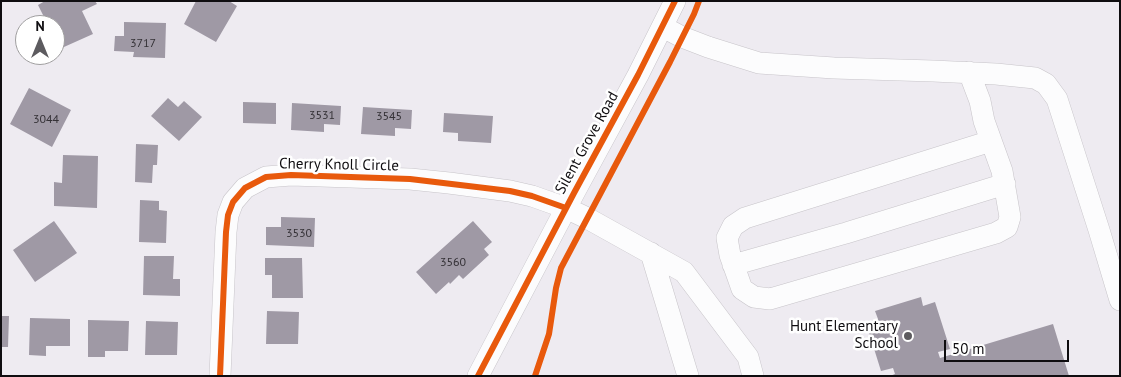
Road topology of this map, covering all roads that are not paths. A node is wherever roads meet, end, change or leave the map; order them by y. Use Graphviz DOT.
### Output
graph roads {
  1 [pos="675,1"];
  2 [pos="663,27"];
  3 [pos="969,72"];
  4 [pos="991,141"];
  5 [pos="1004,184"];
  6 [pos="566,208"];
  7 [pos="650,253"];
  8 [pos="733,265"];
  9 [pos="1120,300"];
  10 [pos="220,376"];
  11 [pos="478,376"];
  12 [pos="688,376"];
  13 [pos="753,376"];
  1 -- 2 [label="street, Silent Grove Road"];
  2 -- 3 [label="street"];
  2 -- 6 [label="street, Silent Grove Road"];
  3 -- 4 [label="street"];
  3 -- 9 [label="street"];
  4 -- 5 [label="street"];
  4 -- 8 [label="street"];
  5 -- 8 [label="street"];
  5 -- 8 [label="street"];
  6 -- 7 [label="street, Cherry Knoll Circle"];
  6 -- 10 [label="street, Cherry Knoll Circle"];
  6 -- 11 [label="street, Silent Grove Road"];
  7 -- 12 [label="street"];
  7 -- 13 [label="street, Cherry Knoll Circle"];
}
